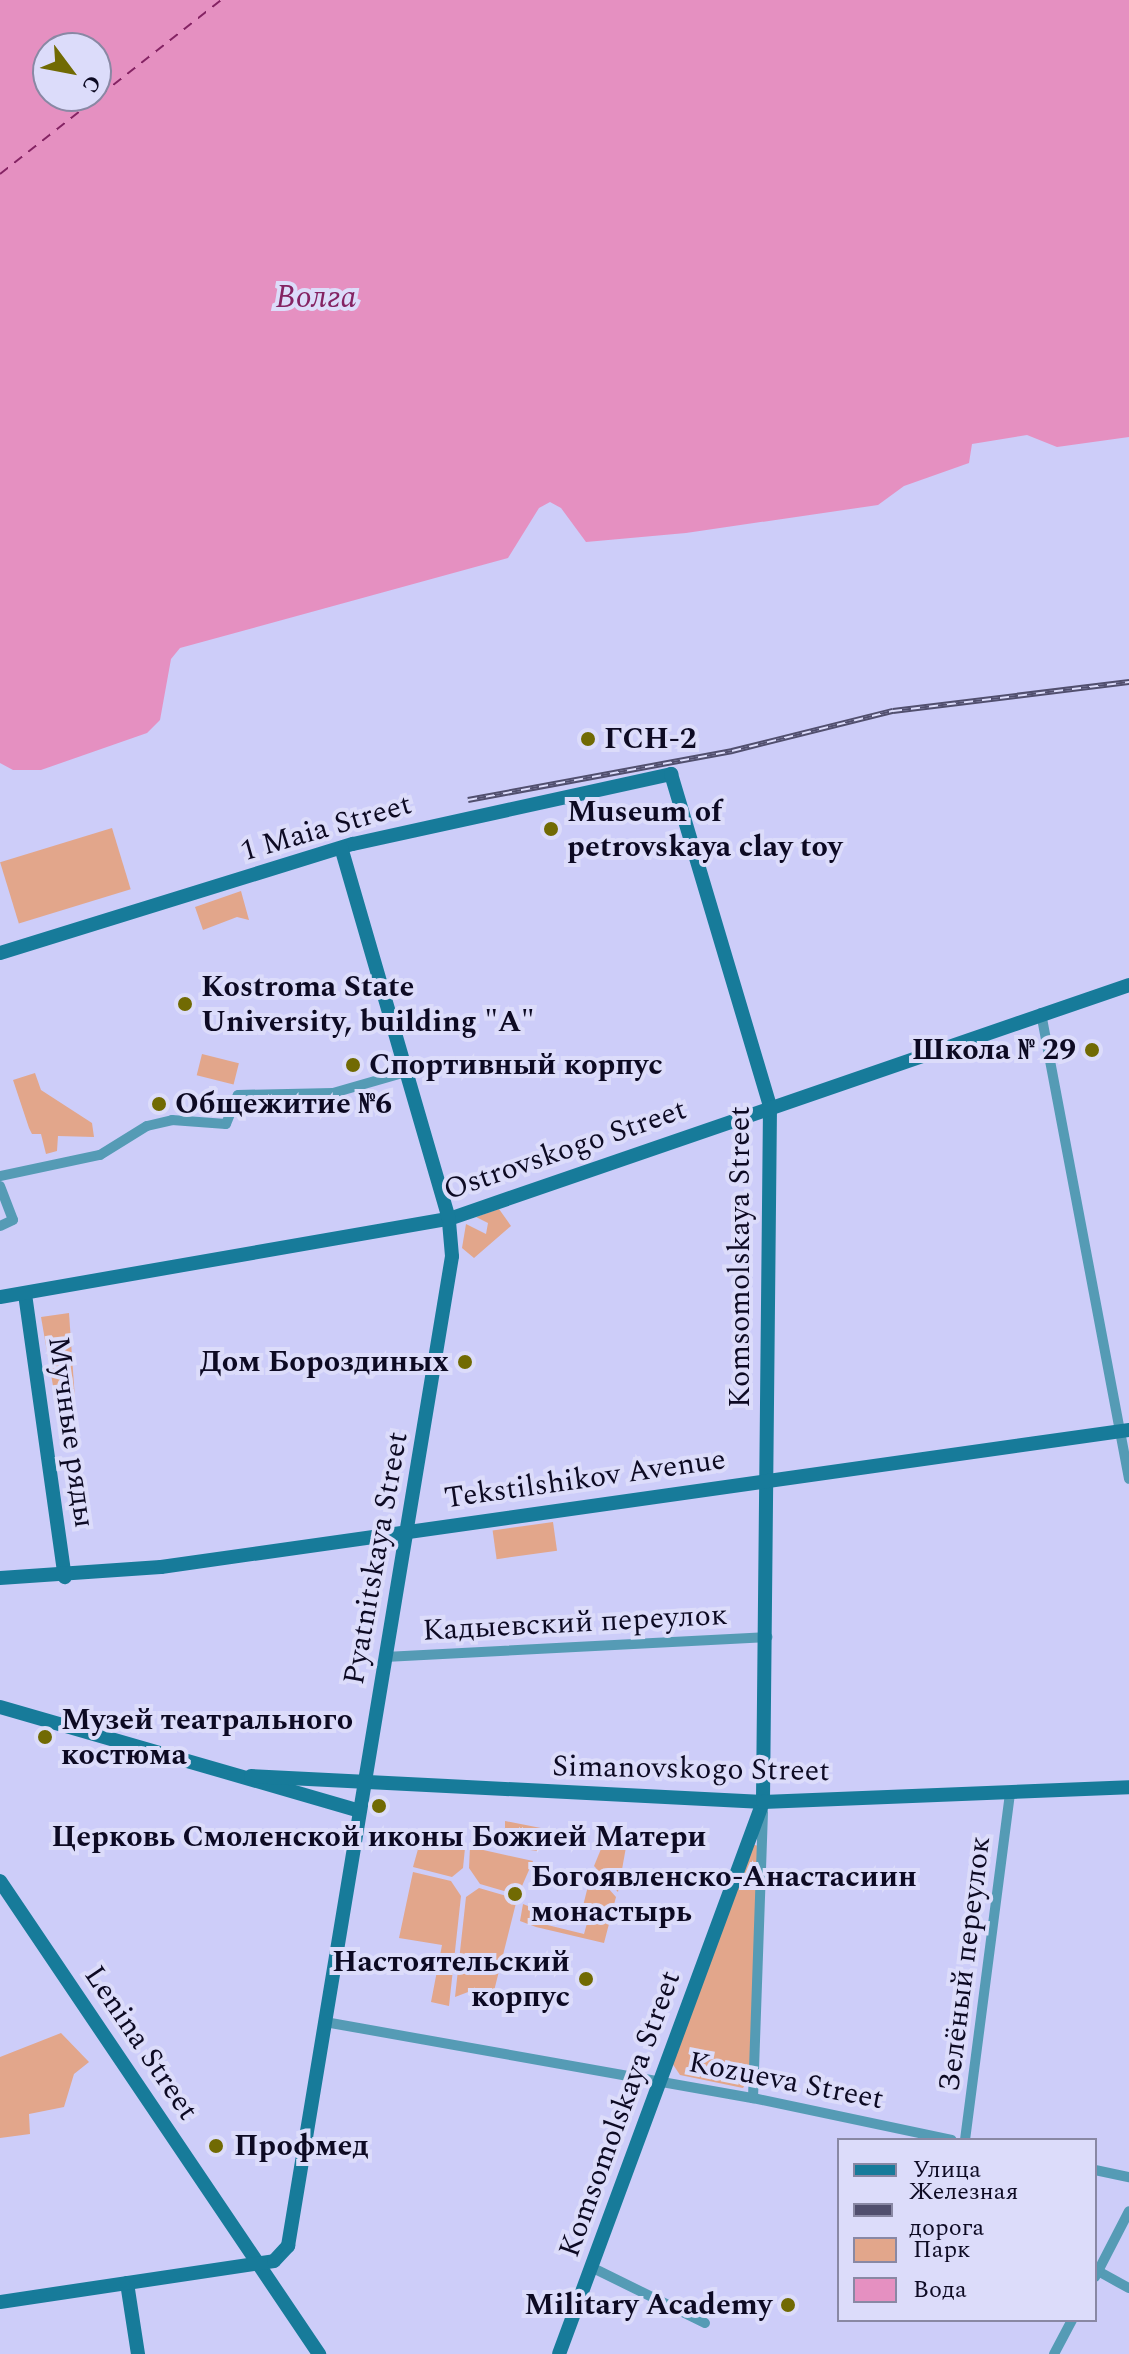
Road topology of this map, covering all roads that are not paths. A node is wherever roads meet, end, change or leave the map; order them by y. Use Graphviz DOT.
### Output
graph roads {
  1 [pos="671,774"];
  2 [pos="341,848"];
  3 [pos="0,953"];
  4 [pos="1129,985"];
  5 [pos="1041,1013"];
  6 [pos="406,1072"];
  7 [pos="770,1107"];
  8 [pos="0,1176"];
  9 [pos="0,1186"];
  10 [pos="449,1219"];
  11 [pos="0,1226"];
  12 [pos="25,1294"];
  13 [pos="0,1297"];
  14 [pos="1125,1430"];
  15 [pos="766,1478"];
  16 [pos="1129,1479"];
  17 [pos="408,1531"];
  18 [pos="65,1577"];
  19 [pos="0,1578"];
  20 [pos="767,1637"];
  21 [pos="385,1657"];
  22 [pos="6,1709"];
  23 [pos="251,1776"];
  24 [pos="364,1782"];
  25 [pos="1129,1787"];
  26 [pos="1010,1793"];
  27 [pos="763,1802"];
  28 [pos="357,1810"];
  29 [pos="0,1881"];
  30 [pos="325,2022"];
  31 [pos="660,2081"];
  32 [pos="753,2098"];
  33 [pos="943,2138"];
  34 [pos="965,2138"];
  35 [pos="1097,2170"];
  36 [pos="1129,2177"];
  37 [pos="1129,2211"];
  38 [pos="254,2262"];
  39 [pos="591,2267"];
  40 [pos="1097,2274"];
  41 [pos="127,2283"];
  42 [pos="1129,2288"];
  43 [pos="0,2302"];
  44 [pos="1071,2322"];
  45 [pos="705,2323"];
  46 [pos="138,2354"];
  47 [pos="319,2354"];
  48 [pos="559,2354"];
  49 [pos="1054,2354"];
  1 -- 2 [label="street, 1 Maia Street"];
  1 -- 7 [label="street, Komsomolskaya Street"];
  2 -- 3 [label="street, 1 Maia Street"];
  2 -- 6 [label="street, Pyatnitskaya Street"];
  4 -- 5 [label="street, Ostrovskogo Street"];
  5 -- 7 [label="street, Ostrovskogo Street"];
  5 -- 14 [label="street"];
  6 -- 8 [label="street"];
  6 -- 10 [label="street, Pyatnitskaya Street"];
  7 -- 10 [label="street, Ostrovskogo Street"];
  7 -- 15 [label="street, Komsomolskaya Street"];
  9 -- 11 [label="street"];
  10 -- 12 [label="street, Ostrovskogo Street"];
  10 -- 17 [label="street, Pyatnitskaya Street"];
  12 -- 13 [label="street, Ostrovskogo Street"];
  12 -- 18 [label="street, Мучные ряды"];
  14 -- 15 [label="street, Tekstilshikov Avenue"];
  14 -- 16 [label="street"];
  15 -- 17 [label="street, Tekstilshikov Avenue"];
  15 -- 20 [label="street, Komsomolskaya Street"];
  17 -- 18 [label="street, Tekstilshikov Avenue"];
  17 -- 21 [label="street, Pyatnitskaya Street"];
  18 -- 19 [label="street, Tekstilshikov Avenue"];
  20 -- 21 [label="street, Кадыевский переулок"];
  20 -- 27 [label="street, Komsomolskaya Street"];
  21 -- 24 [label="street, Pyatnitskaya Street"];
  22 -- 23 [label="street, Simanovskogo Street"];
  23 -- 24 [label="street, Simanovskogo Street"];
  23 -- 28 [label="street, Simanovskogo Street"];
  24 -- 27 [label="street, Simanovskogo Street"];
  24 -- 28 [label="street, Pyatnitskaya Street"];
  25 -- 26 [label="street, Simanovskogo Street"];
  26 -- 27 [label="street, Simanovskogo Street"];
  26 -- 34 [label="street, Зелёный переулок"];
  27 -- 31 [label="street, Komsomolskaya Street"];
  27 -- 32 [label="street, Komsomolskaya Street"];
  28 -- 30 [label="street, Pyatnitskaya Street"];
  29 -- 38 [label="street, Lenina Street"];
  30 -- 31 [label="street, Kozueva Street"];
  30 -- 38 [label="street, Pyatnitskaya Street"];
  31 -- 32 [label="street, Kozueva Street"];
  31 -- 39 [label="street, Komsomolskaya Street"];
  32 -- 33 [label="street, Kozueva Street"];
  35 -- 36 [label="street"];
  37 -- 40 [label="street"];
  38 -- 41 [label="street, Pyatnitskaya Street"];
  38 -- 47 [label="street, Lenina Street"];
  39 -- 45 [label="street"];
  39 -- 48 [label="street, Komsomolskaya Street"];
  40 -- 42 [label="street"];
  41 -- 43 [label="street, Pyatnitskaya Street"];
  41 -- 46 [label="street"];
  44 -- 49 [label="street"];
}
